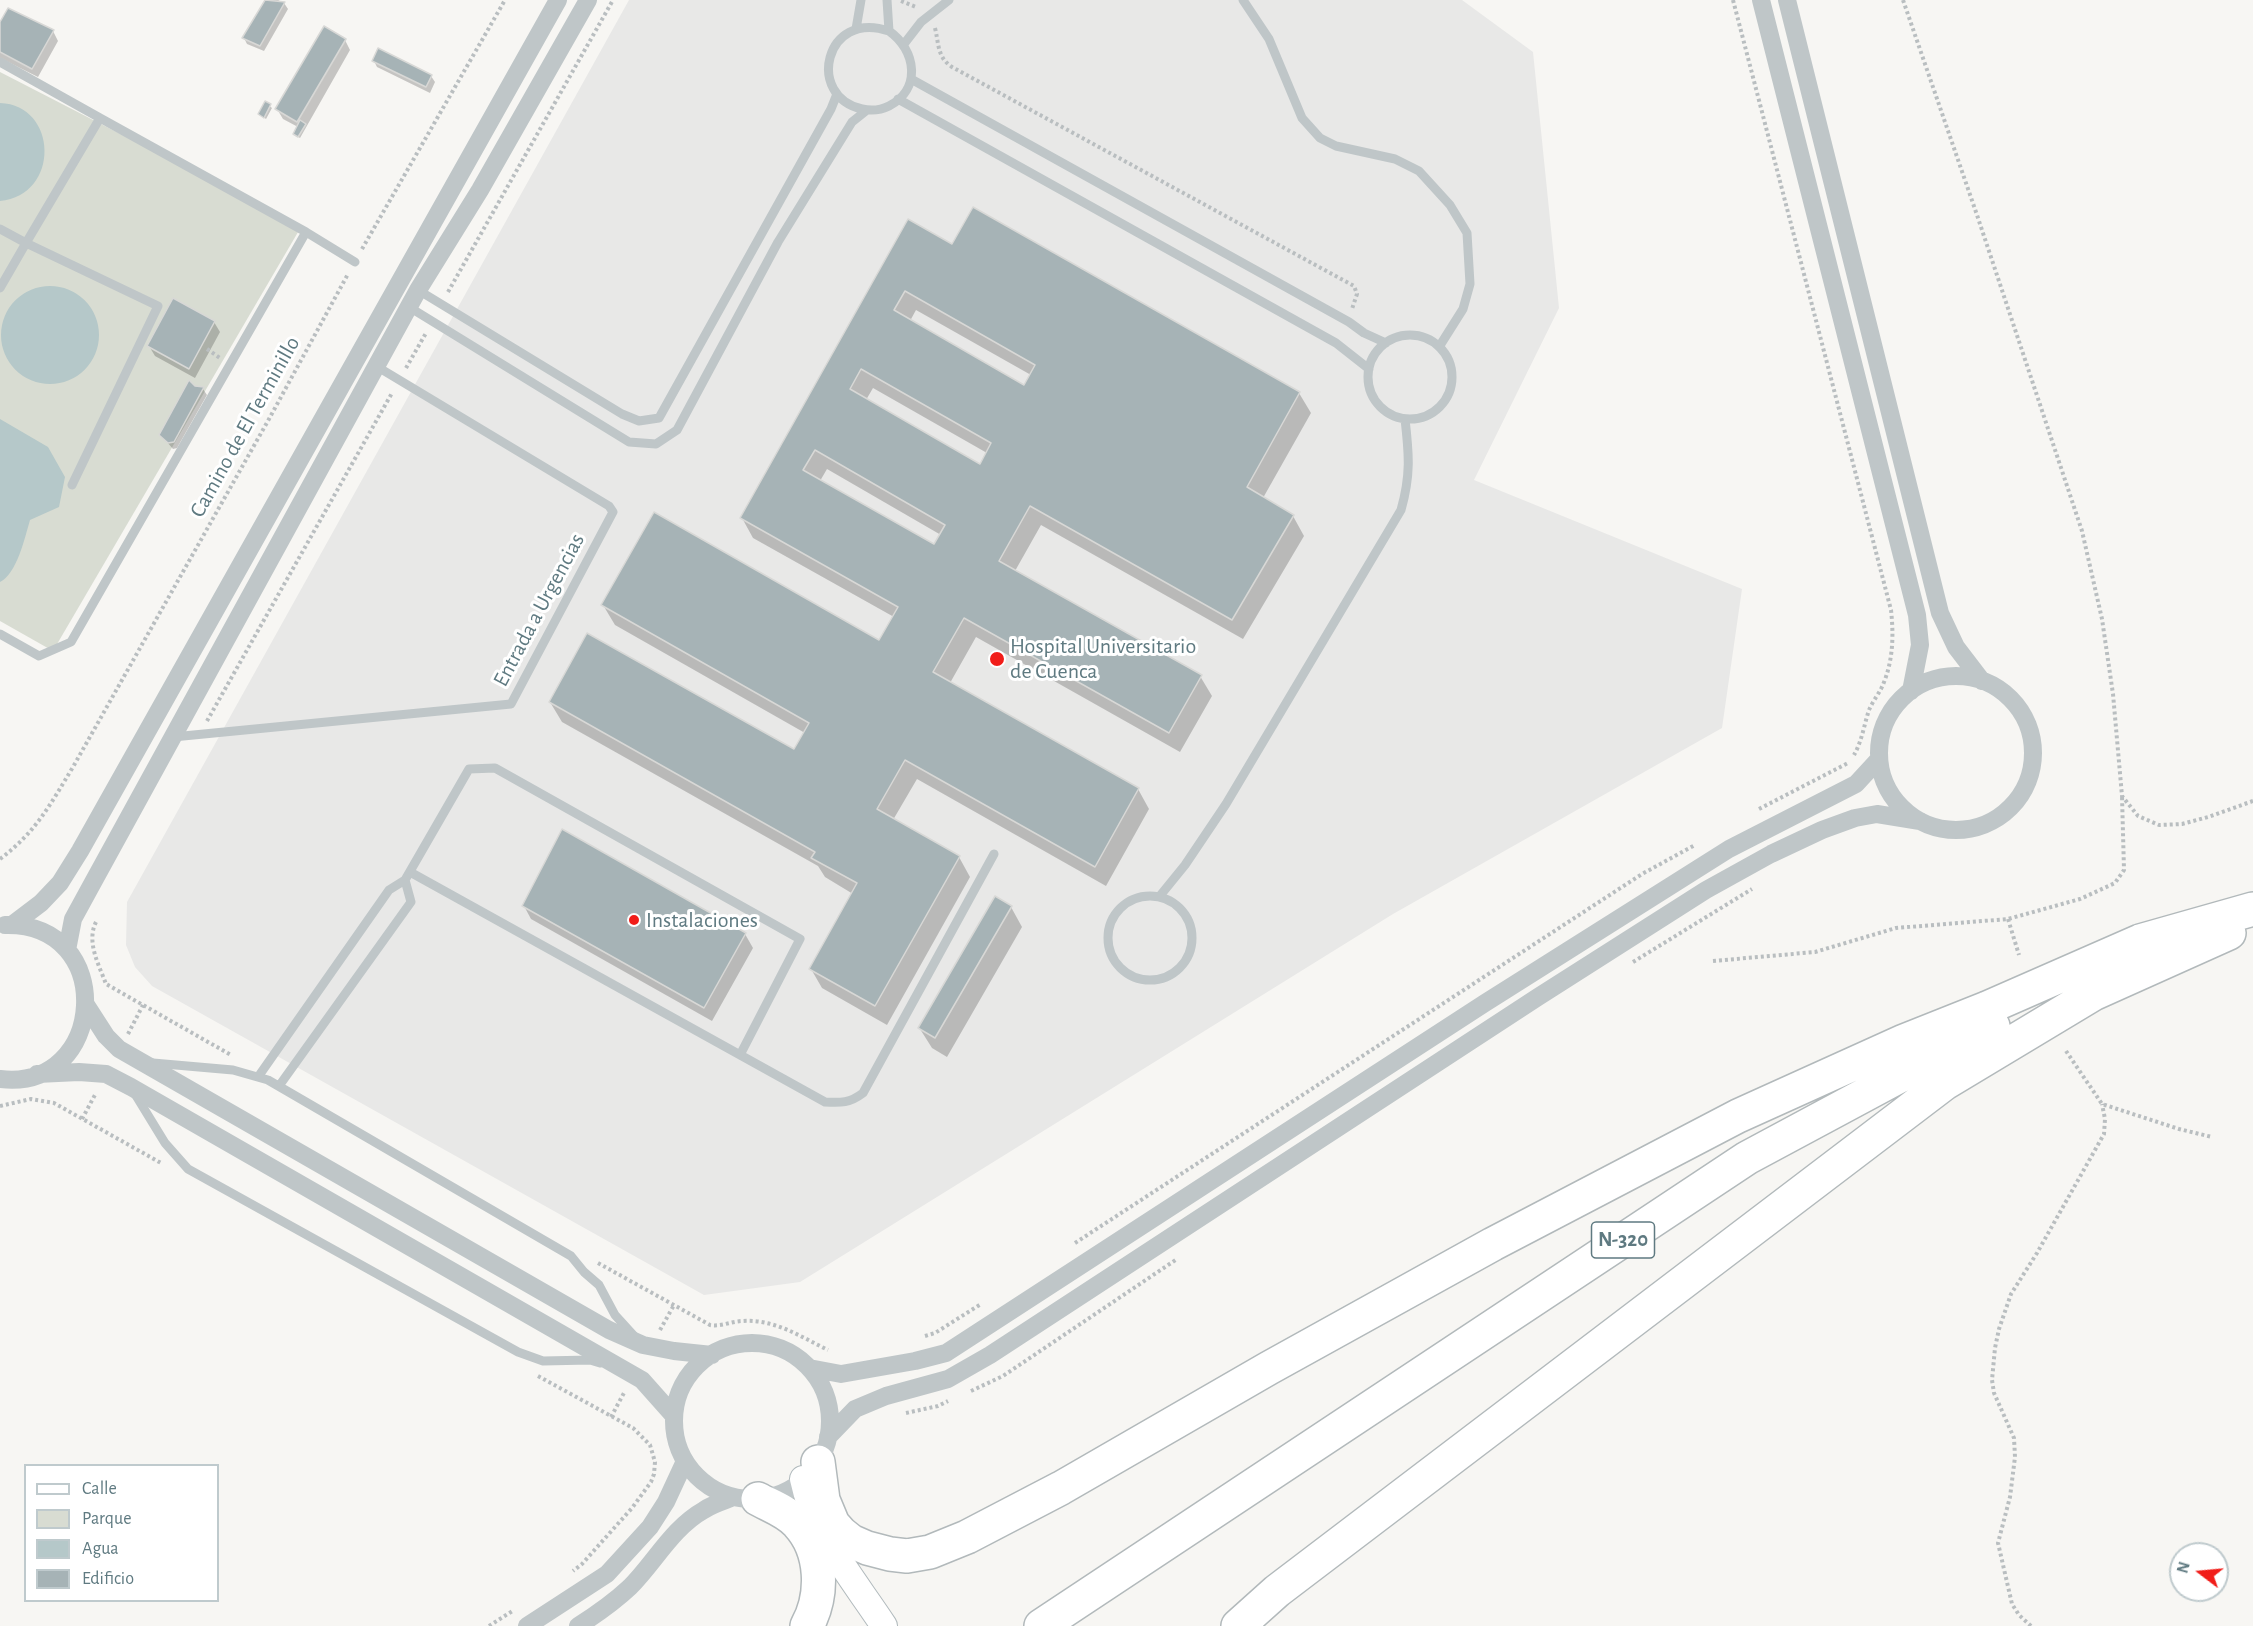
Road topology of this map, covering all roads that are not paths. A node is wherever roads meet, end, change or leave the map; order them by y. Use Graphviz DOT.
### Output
graph roads {
  1 [pos="558,0"];
  2 [pos="588,0"];
  3 [pos="861,0"];
  4 [pos="887,0"];
  5 [pos="949,0"];
  6 [pos="1243,0"];
  7 [pos="1761,0"];
  8 [pos="1787,0"];
  9 [pos="856,28"];
  10 [pos="890,31"];
  11 [pos="904,44"];
  12 [pos="0,62"];
  13 [pos="911,79"];
  14 [pos="837,94"];
  15 [pos="898,99"];
  16 [pos="867,110"];
  17 [pos="100,118"];
  18 [pos="0,229"];
  19 [pos="306,232"];
  20 [pos="26,243"];
  21 [pos="355,262"];
  22 [pos="0,288"];
  23 [pos="418,290"];
  24 [pos="409,306"];
  25 [pos="1386,343"];
  26 [pos="1439,347"];
  27 [pos="376,366"];
  28 [pos="1369,369"];
  29 [pos="1405,419"];
  30 [pos="72,485"];
  31 [pos="0,634"];
  32 [pos="1982,681"];
  33 [pos="1911,691"];
  34 [pos="173,736"];
  35 [pos="1879,759"];
  36 [pos="1920,821"];
  37 [pos="994,854"];
  38 [pos="408,876"];
  39 [pos="1159,897"];
  40 [pos="2244,919"];
  41 [pos="6,925"];
  42 [pos="67,950"];
  43 [pos="86,1005"];
  44 [pos="740,1055"];
  45 [pos="141,1062"];
  46 [pos="36,1074"];
  47 [pos="258,1077"];
  48 [pos="2,1080"];
  49 [pos="279,1086"];
  50 [pos="131,1087"];
  51 [pos="643,1345"];
  52 [pos="712,1355"];
  53 [pos="622,1368"];
  54 [pos="809,1368"];
  55 [pos="674,1416"];
  56 [pos="816,1460"];
  57 [pos="685,1461"];
  58 [pos="756,1497"];
  59 [pos="822,1530"];
  60 [pos="527,1626"];
  61 [pos="578,1626"];
  62 [pos="807,1626"];
  63 [pos="884,1626"];
  64 [pos="1041,1626"];
  65 [pos="1238,1626"];
  1 -- 41 [label="street"];
  2 -- 23 [label="street"];
  3 -- 9 [label="lane"];
  4 -- 10 [label="lane"];
  5 -- 11 [label="lane"];
  6 -- 26 [label="lane"];
  7 -- 33 [label="street"];
  8 -- 32 [label="street"];
  9 -- 10 [label="lane"];
  9 -- 14 [label="lane"];
  10 -- 11 [label="lane"];
  11 -- 13 [label="lane"];
  12 -- 17 [label="lane"];
  13 -- 15 [label="lane"];
  13 -- 25 [label="lane"];
  14 -- 16 [label="lane"];
  14 -- 23 [label="lane"];
  15 -- 16 [label="lane"];
  15 -- 28 [label="lane"];
  16 -- 24 [label="lane"];
  17 -- 19 [label="lane"];
  17 -- 20 [label="lane"];
  18 -- 20 [label="lane"];
  19 -- 21 [label="lane"];
  19 -- 31 [label="lane"];
  20 -- 22 [label="lane"];
  20 -- 30 [label="lane"];
  23 -- 24 [label="street"];
  24 -- 27 [label="street"];
  25 -- 26 [label="lane"];
  25 -- 28 [label="lane"];
  26 -- 29 [label="lane"];
  27 -- 34 [label="street"];
  27 -- 34 [label="lane, Entrada a Urgencias"];
  28 -- 29 [label="lane"];
  29 -- 39 [label="lane"];
  32 -- 33 [label="street"];
  32 -- 36 [label="street"];
  33 -- 35 [label="street"];
  34 -- 42 [label="street"];
  35 -- 36 [label="street"];
  35 -- 54 [label="street"];
  36 -- 56 [label="street"];
  37 -- 44 [label="lane"];
  38 -- 44 [label="lane"];
  38 -- 44 [label="lane"];
  38 -- 47 [label="lane"];
  38 -- 49 [label="lane"];
  39 -- 39 [label="lane"];
  40 -- 56 [label="highway"];
  40 -- 64 [label="highway, N-320"];
  40 -- 65 [label="highway"];
  41 -- 42 [label="street"];
  42 -- 43 [label="street"];
  43 -- 45 [label="street"];
  43 -- 46 [label="street"];
  45 -- 47 [label="lane"];
  45 -- 51 [label="street"];
  46 -- 48 [label="street"];
  46 -- 50 [label="street"];
  47 -- 49 [label="lane"];
  49 -- 51 [label="lane"];
  50 -- 53 [label="street"];
  50 -- 53 [label="lane"];
  51 -- 52 [label="street"];
  52 -- 54 [label="street"];
  52 -- 55 [label="street"];
  53 -- 55 [label="street"];
  54 -- 56 [label="street"];
  55 -- 57 [label="street"];
  56 -- 58 [label="street"];
  56 -- 59 [label="street"];
  57 -- 58 [label="street"];
  57 -- 60 [label="street"];
  58 -- 59 [label="street"];
  58 -- 61 [label="street"];
  58 -- 62 [label="highway"];
  59 -- 63 [label="street"];
}
